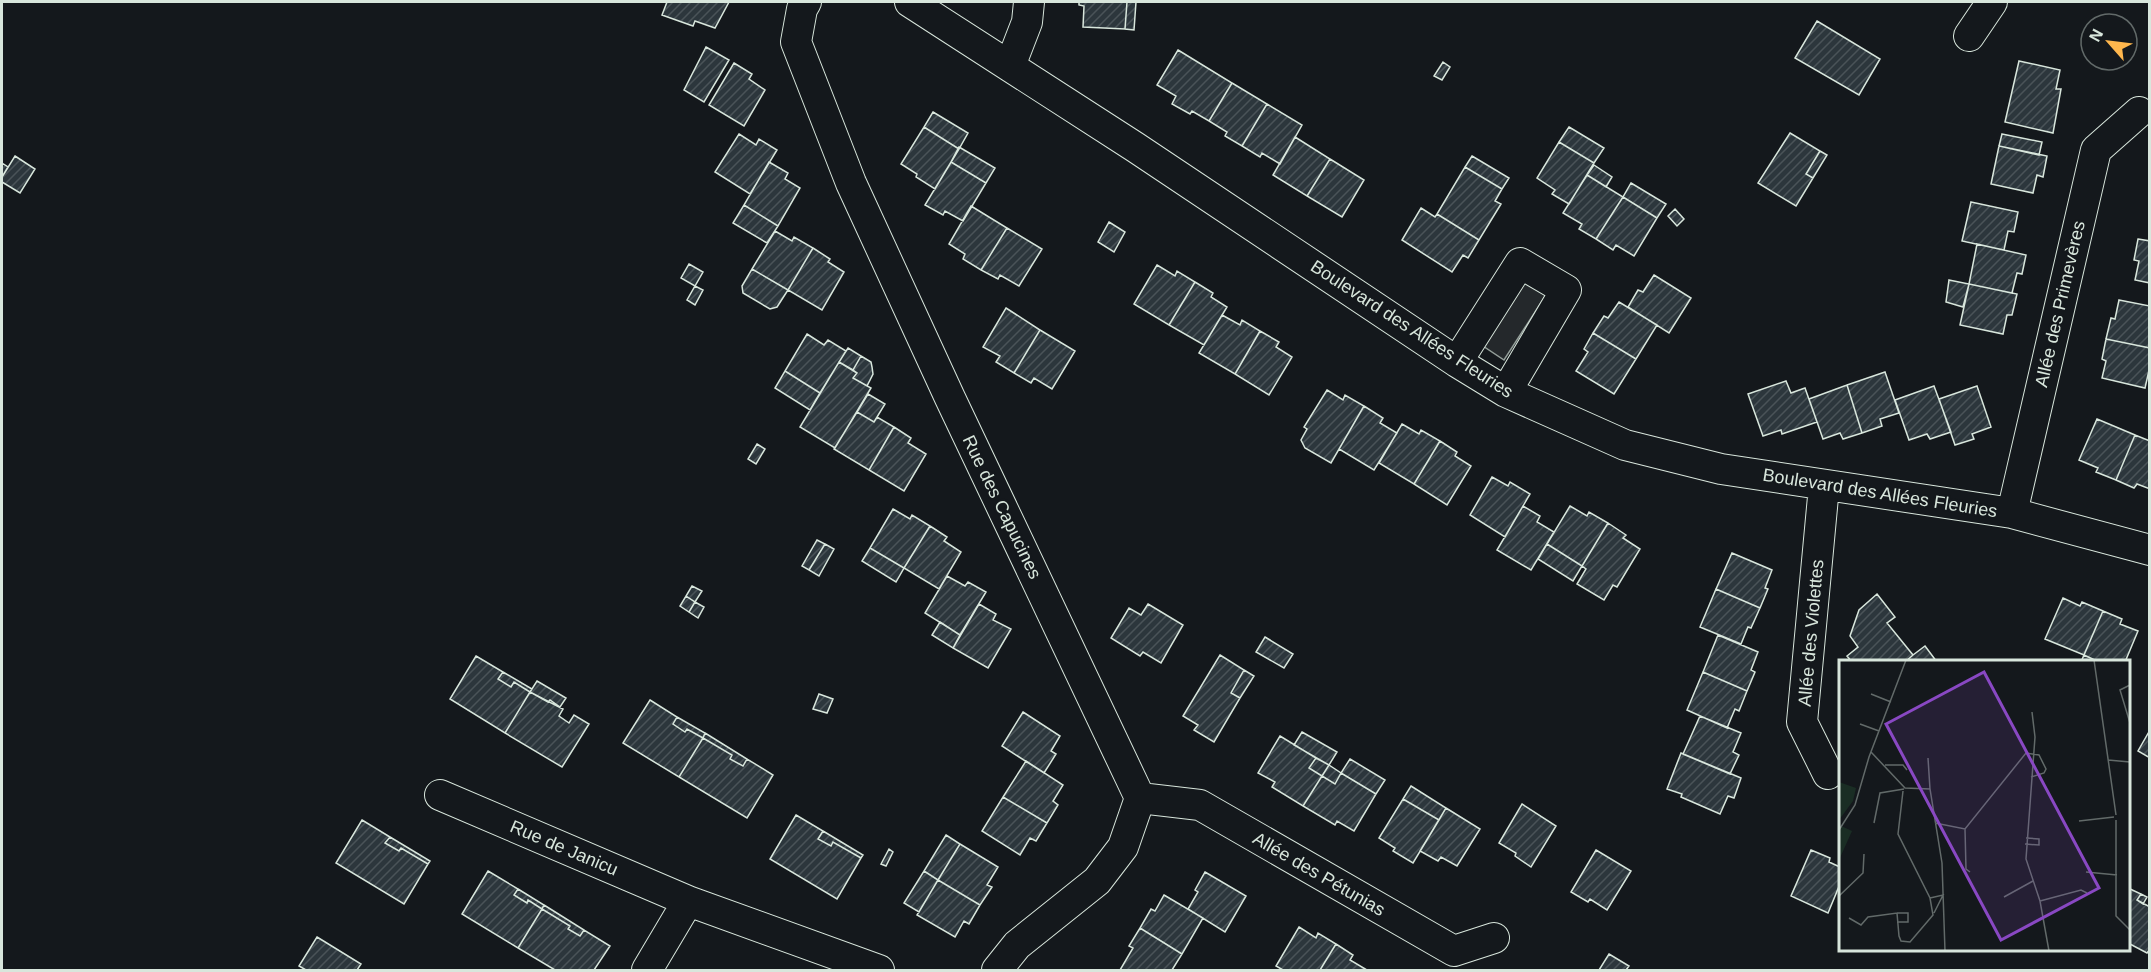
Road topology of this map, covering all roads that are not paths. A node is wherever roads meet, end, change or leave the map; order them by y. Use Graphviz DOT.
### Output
graph roads {
  1 [pos="806,2"];
  2 [pos="910,2"];
  3 [pos="1029,2"];
  4 [pos="1992,2"];
  5 [pos="1969,36"];
  6 [pos="1010,66"];
  7 [pos="2139,112"];
  8 [pos="1457,362"];
  9 [pos="1506,392"];
  10 [pos="1824,486"];
  11 [pos="2012,513"];
  12 [pos="2150,550"];
  13 [pos="1828,774"];
  14 [pos="440,795"];
  15 [pos="1140,798"];
  16 [pos="688,901"];
  17 [pos="1494,938"];
  18 [pos="647,970"];
  19 [pos="879,970"];
  20 [pos="998,970"];
  1 -- 15 [label="street, Rue des Capucines"];
  2 -- 6 [label="street, Boulevard des Allées Fleuries"];
  3 -- 6 [label="street"];
  4 -- 5 [label="street"];
  6 -- 8 [label="street, Boulevard des Allées Fleuries"];
  7 -- 11 [label="street, Allée des Primevères"];
  8 -- 9 [label="street, Boulevard des Allées Fleuries"];
  8 -- 9 [label="street"];
  9 -- 10 [label="street, Boulevard des Allées Fleuries"];
  10 -- 11 [label="street, Boulevard des Allées Fleuries"];
  10 -- 13 [label="street, Allée des Violettes"];
  11 -- 12 [label="street, Boulevard des Allées Fleuries"];
  14 -- 16 [label="street, Rue de Janicu"];
  15 -- 17 [label="street, Allée des Pétunias"];
  15 -- 20 [label="street"];
  16 -- 18 [label="street"];
  16 -- 19 [label="street, Rue de Janicu"];
}
